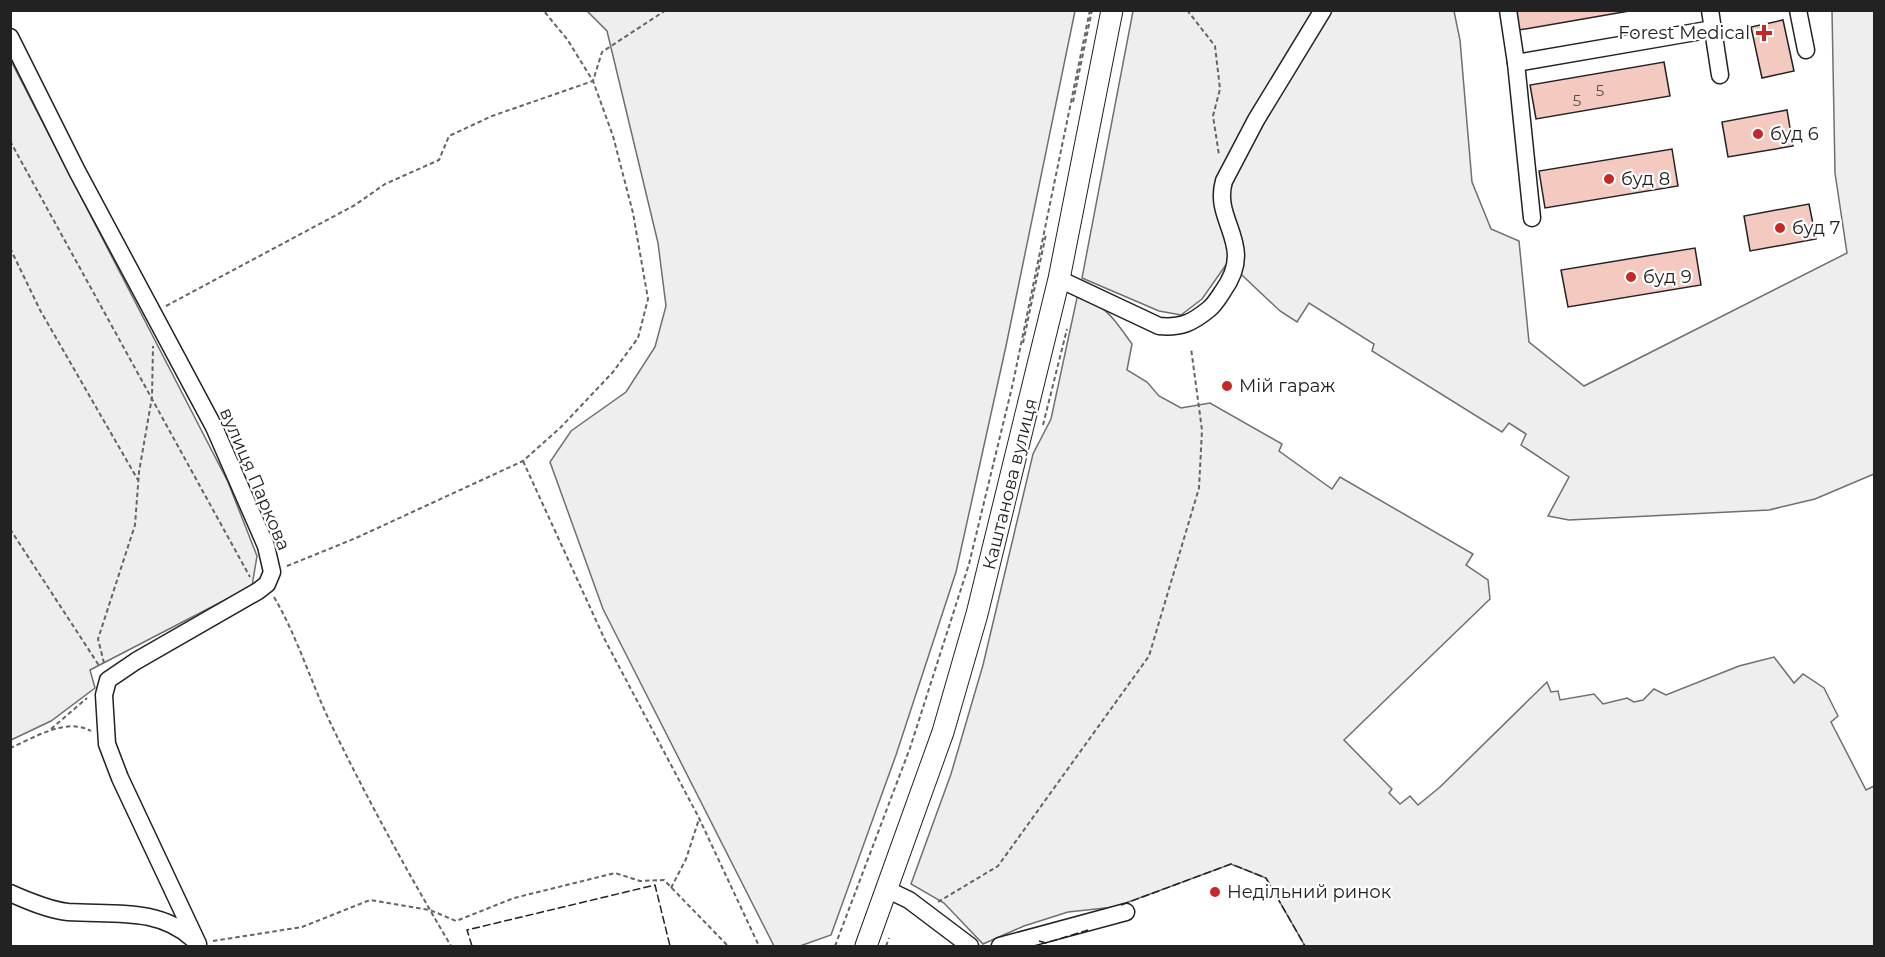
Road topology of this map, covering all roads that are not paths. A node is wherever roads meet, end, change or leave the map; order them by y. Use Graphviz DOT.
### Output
graph roads {
  1 [pos="1112,10"];
  2 [pos="1323,10"];
  3 [pos="1508,10"];
  4 [pos="1710,10"];
  5 [pos="1798,10"];
  6 [pos="1713,29"];
  7 [pos="10,37"];
  8 [pos="1806,50"];
  9 [pos="1516,63"];
  10 [pos="1720,75"];
  11 [pos="1532,218"];
  12 [pos="1059,279"];
  13 [pos="886,890"];
  14 [pos="10,893"];
  15 [pos="1126,912"];
  16 [pos="199,945"];
  17 [pos="866,946"];
  18 [pos="970,946"];
  19 [pos="1000,946"];
  1 -- 12 [label="main road, Каштанова вулиця"];
  2 -- 12 [label="street"];
  3 -- 9 [label="street"];
  4 -- 6 [label="street"];
  5 -- 8 [label="street"];
  6 -- 9 [label="street"];
  6 -- 10 [label="street"];
  7 -- 16 [label="street, вулиця Паркова"];
  9 -- 11 [label="street"];
  12 -- 13 [label="main road, Каштанова вулиця"];
  13 -- 17 [label="main road, Каштанова вулиця"];
  13 -- 18 [label="street"];
  14 -- 16 [label="street"];
  15 -- 19 [label="street"];
}
